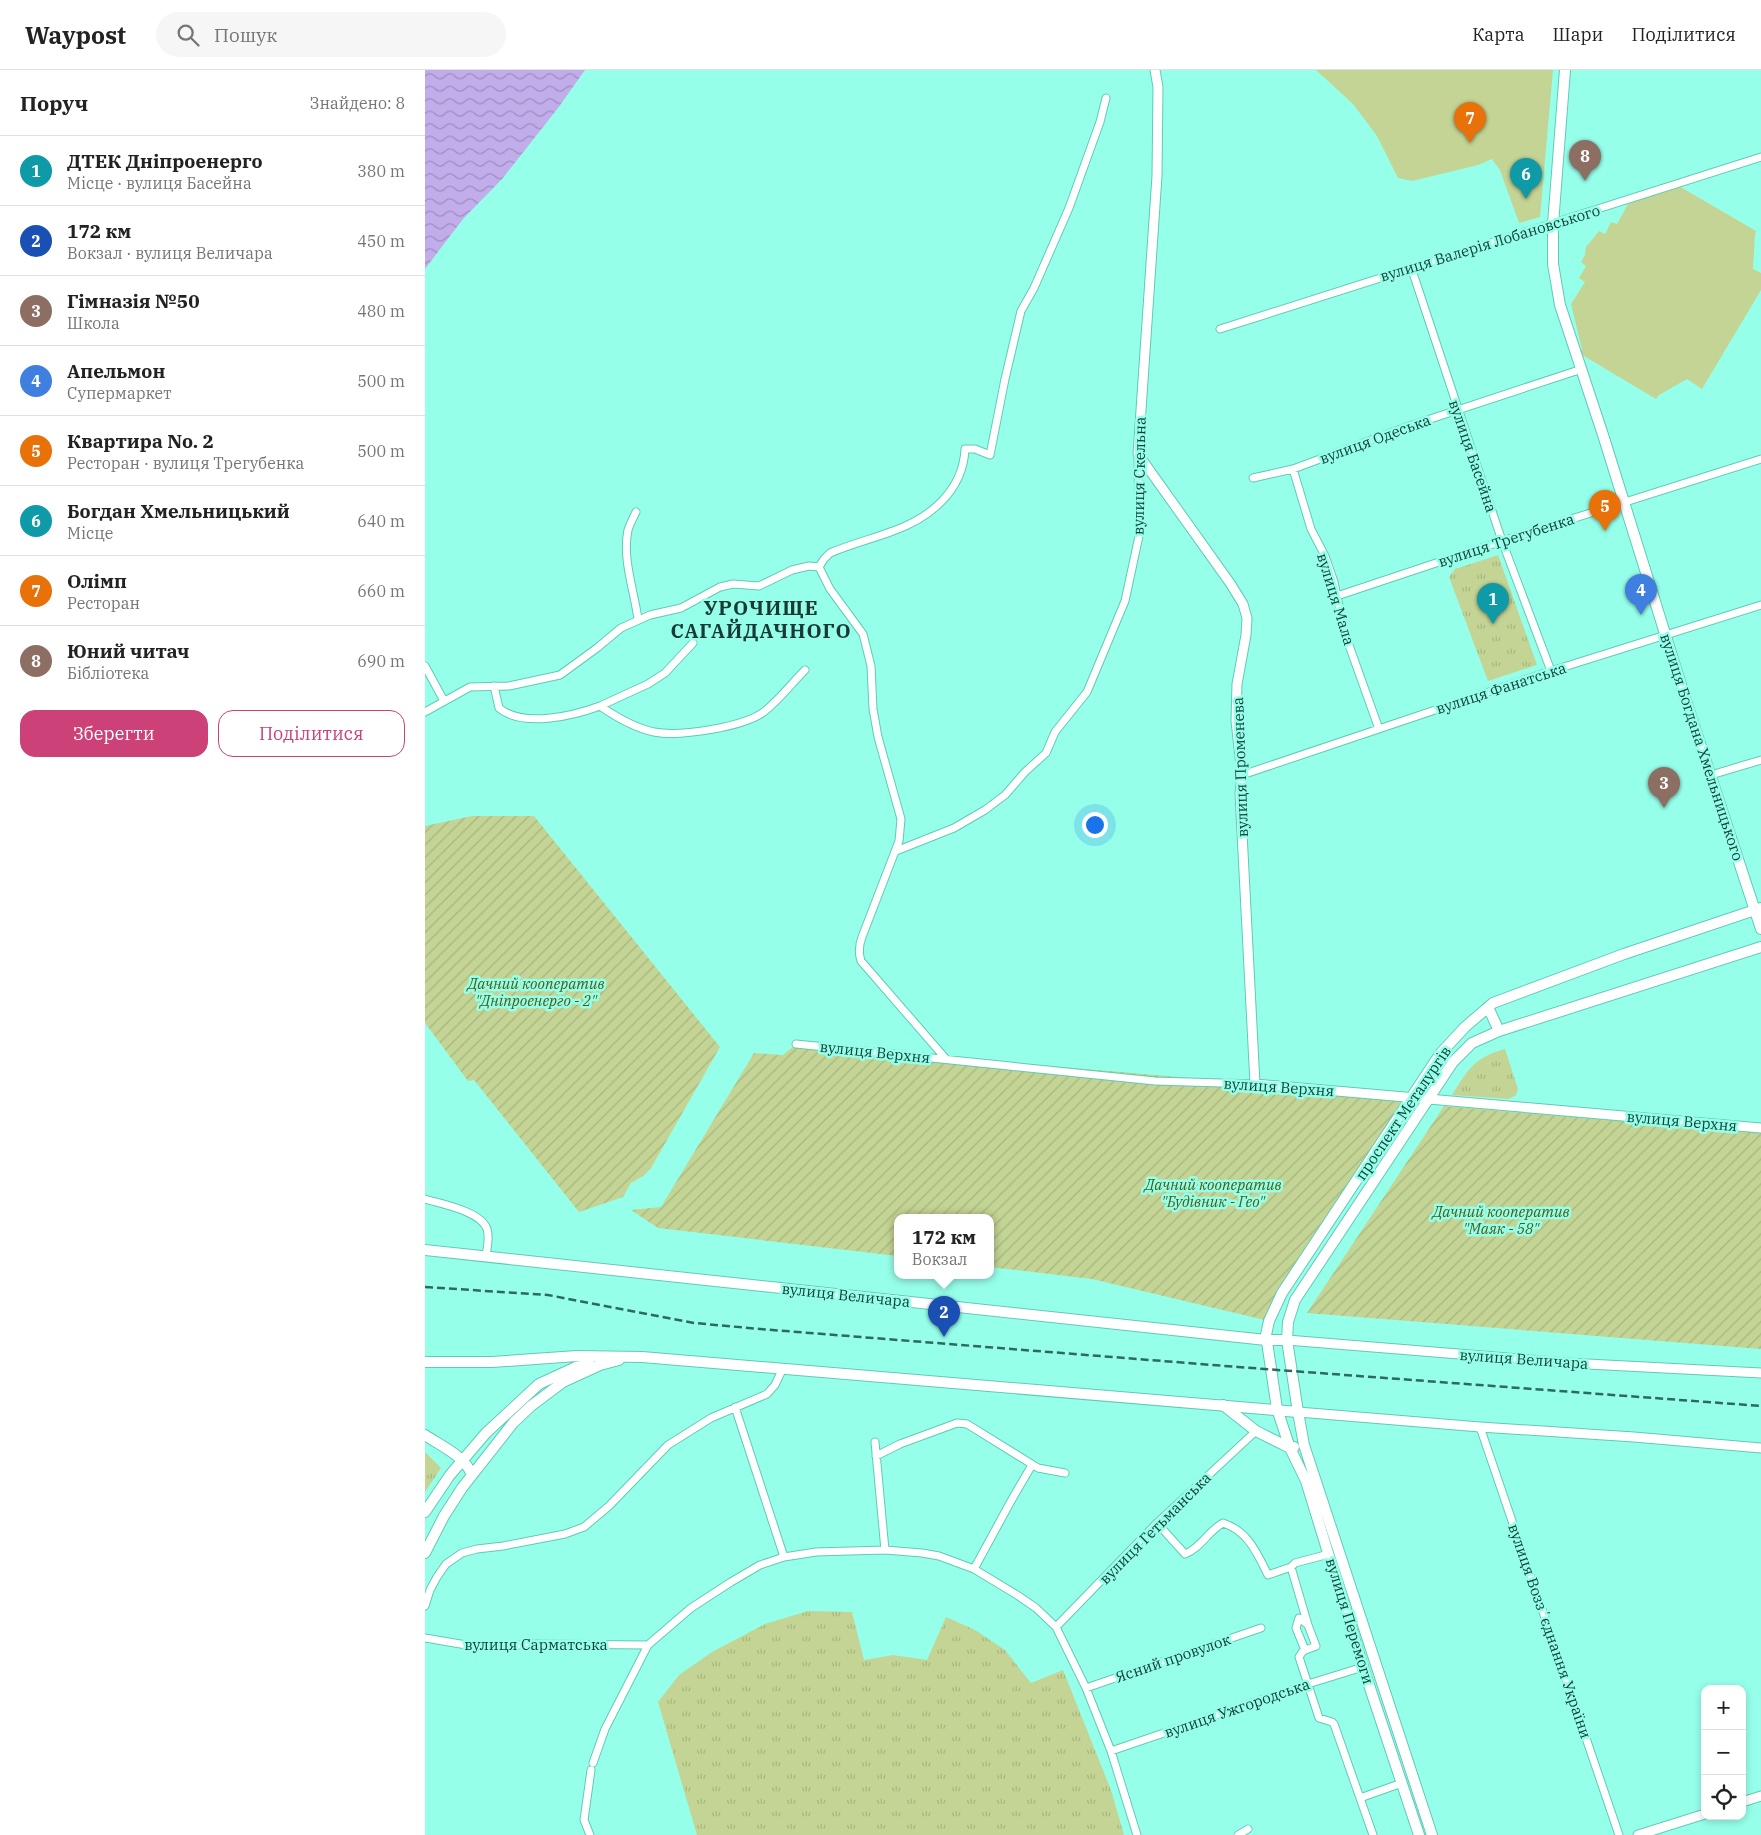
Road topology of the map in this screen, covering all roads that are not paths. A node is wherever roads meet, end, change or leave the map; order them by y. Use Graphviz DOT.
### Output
graph roads {
  1 [pos="1155,70"];
  2 [pos="1565,70"];
  3 [pos="1106,98"];
  4 [pos="1761,157"];
  5 [pos="1553,224"];
  6 [pos="1411,267"];
  7 [pos="1219,329"];
  8 [pos="1582,369"];
  9 [pos="1457,410"];
  10 [pos="1138,454"];
  11 [pos="1761,459"];
  12 [pos="1293,470"];
  13 [pos="1253,478"];
  14 [pos="1624,503"];
  15 [pos="636,512"];
  16 [pos="1502,541"];
  17 [pos="819,567"];
  18 [pos="1337,596"];
  19 [pos="1761,605"];
  20 [pos="638,619"];
  21 [pos="1666,635"];
  22 [pos="693,643"];
  23 [pos="425,666"];
  24 [pos="805,670"];
  25 [pos="1551,671"];
  26 [pos="494,686"];
  27 [pos="443,701"];
  28 [pos="599,706"];
  29 [pos="425,712"];
  30 [pos="1379,729"];
  31 [pos="1761,760"];
  32 [pos="1242,774"];
  33 [pos="1711,775"];
  34 [pos="896,851"];
  35 [pos="1758,909"];
  36 [pos="1761,929"];
  37 [pos="1761,947"];
  38 [pos="1488,1007"];
  39 [pos="1499,1031"];
  40 [pos="796,1044"];
  41 [pos="946,1059"];
  42 [pos="1255,1084"];
  43 [pos="1412,1097"];
  44 [pos="1430,1098"];
  45 [pos="1761,1128"];
  46 [pos="425,1199"];
  47 [pos="425,1250"];
  48 [pos="486,1256"];
  49 [pos="1266,1340"];
  50 [pos="1287,1340"];
  51 [pos="642,1357"];
  52 [pos="425,1362"];
  53 [pos="608,1363"];
  54 [pos="783,1368"];
  55 [pos="1761,1373"];
  56 [pos="1223,1404"];
  57 [pos="735,1407"];
  58 [pos="1277,1409"];
  59 [pos="1298,1412"];
  60 [pos="1480,1427"];
  61 [pos="1256,1431"];
  62 [pos="425,1435"];
  63 [pos="875,1442"];
  64 [pos="1303,1445"];
  65 [pos="1290,1448"];
  66 [pos="1761,1448"];
  67 [pos="876,1456"];
  68 [pos="462,1461"];
  69 [pos="1032,1465"];
  70 [pos="1065,1473"];
  71 [pos="471,1475"];
  72 [pos="425,1512"];
  73 [pos="1157,1523"];
  74 [pos="885,1550"];
  75 [pos="425,1553"];
  76 [pos="1329,1554"];
  77 [pos="783,1557"];
  78 [pos="1291,1567"];
  79 [pos="974,1569"];
  80 [pos="425,1606"];
  81 [pos="1308,1625"];
  82 [pos="1056,1627"];
  83 [pos="1261,1628"];
  84 [pos="425,1638"];
  85 [pos="648,1645"];
  86 [pos="1305,1650"];
  87 [pos="1363,1667"];
  88 [pos="1308,1684"];
  89 [pos="1086,1688"];
  90 [pos="1111,1751"];
  91 [pos="1402,1783"];
  92 [pos="1761,1796"];
  93 [pos="1360,1798"];
  94 [pos="1746,1801"];
  95 [pos="1701,1815"];
  96 [pos="1248,1829"];
  97 [pos="590,1835"];
  98 [pos="1137,1835"];
  99 [pos="1238,1835"];
  100 [pos="1373,1835"];
  101 [pos="1419,1835"];
  102 [pos="1432,1835"];
  103 [pos="1619,1835"];
  104 [pos="1638,1835"];
  1 -- 10 [label="street, вулиця Скельна"];
  2 -- 5 [label="main road, вулиця Богдана Хмельницького"];
  3 -- 17 [label="street"];
  4 -- 5 [label="street, вулиця Валерія Лобановського"];
  5 -- 6 [label="street, вулиця Валерія Лобановського"];
  5 -- 8 [label="main road, вулиця Богдана Хмельницького"];
  6 -- 7 [label="street, вулиця Валерія Лобановського"];
  6 -- 9 [label="street, вулиця Басейна"];
  8 -- 9 [label="street, вулиця Одеська"];
  8 -- 14 [label="main road, вулиця Богдана Хмельницького"];
  9 -- 12 [label="street, вулиця Одеська"];
  9 -- 16 [label="street, вулиця Басейна"];
  10 -- 32 [label="street, вулиця Променева"];
  10 -- 34 [label="street, вулиця Скельна"];
  11 -- 14 [label="street, вулиця Трегубенка"];
  12 -- 13 [label="street, вулиця Одеська"];
  12 -- 18 [label="street, вулиця Мала"];
  14 -- 16 [label="street, вулиця Трегубенка"];
  14 -- 21 [label="main road, вулиця Богдана Хмельницького"];
  15 -- 20 [label="street"];
  16 -- 18 [label="street, вулиця Трегубенка"];
  16 -- 25 [label="street, вулиця Басейна"];
  17 -- 20 [label="street"];
  17 -- 34 [label="street"];
  18 -- 30 [label="street, вулиця Мала"];
  19 -- 21 [label="street, вулиця Фанатська"];
  20 -- 26 [label="street"];
  21 -- 25 [label="street, вулиця Фанатська"];
  21 -- 33 [label="main road, вулиця Богдана Хмельницького"];
  22 -- 28 [label="street"];
  23 -- 27 [label="street"];
  24 -- 28 [label="street"];
  25 -- 30 [label="street, вулиця Фанатська"];
  26 -- 27 [label="street"];
  26 -- 28 [label="street"];
  27 -- 29 [label="street"];
  30 -- 32 [label="street, вулиця Фанатська"];
  31 -- 33 [label="street"];
  32 -- 42 [label="street, вулиця Променева"];
  33 -- 35 [label="main road, вулиця Богдана Хмельницького"];
  34 -- 41 [label="street"];
  35 -- 36 [label="main road, вулиця Богдана Хмельницького"];
  35 -- 38 [label="main road, проспект Металургів"];
  37 -- 39 [label="main road, проспект Металургів"];
  38 -- 39 [label="main road"];
  38 -- 43 [label="main road, проспект Металургів"];
  39 -- 44 [label="main road, проспект Металургів"];
  40 -- 41 [label="street, вулиця Верхня"];
  41 -- 42 [label="street, вулиця Верхня"];
  42 -- 43 [label="street, вулиця Верхня"];
  43 -- 44 [label="street, вулиця Верхня"];
  43 -- 49 [label="main road, проспект Металургів"];
  44 -- 45 [label="street, вулиця Верхня"];
  44 -- 50 [label="main road, проспект Металургів"];
  46 -- 48 [label="street"];
  47 -- 48 [label="main road, вулиця Величара"];
  48 -- 49 [label="main road, вулиця Величара"];
  49 -- 50 [label="main road, вулиця Величара"];
  49 -- 58 [label="main road, проспект Металургів"];
  50 -- 55 [label="street, вулиця Величара"];
  50 -- 59 [label="main road, проспект Металургів"];
  51 -- 52 [label="main road"];
  51 -- 53 [label="main road"];
  51 -- 54 [label="main road"];
  53 -- 68 [label="main road"];
  53 -- 71 [label="main road"];
  54 -- 56 [label="main road"];
  54 -- 57 [label="street"];
  56 -- 58 [label="main road"];
  56 -- 61 [label="main road"];
  57 -- 77 [label="street"];
  57 -- 80 [label="street"];
  58 -- 59 [label="main road"];
  58 -- 65 [label="main road, вулиця Перемоги"];
  59 -- 60 [label="street"];
  59 -- 64 [label="main road, вулиця Перемоги"];
  60 -- 66 [label="street"];
  60 -- 103 [label="street, вулиця Воззʼєднання України"];
  61 -- 65 [label="main road"];
  61 -- 73 [label="street, вулиця Гетьманська"];
  62 -- 68 [label="main road"];
  63 -- 67 [label="street"];
  64 -- 65 [label="main road"];
  64 -- 102 [label="main road, вулиця Перемоги"];
  65 -- 76 [label="main road, вулиця Перемоги"];
  67 -- 69 [label="street"];
  67 -- 74 [label="street"];
  68 -- 71 [label="main road"];
  68 -- 72 [label="main road"];
  69 -- 70 [label="street"];
  69 -- 79 [label="street"];
  71 -- 75 [label="main road"];
  73 -- 78 [label="street"];
  73 -- 82 [label="street, вулиця Гетьманська"];
  74 -- 77 [label="street"];
  74 -- 79 [label="street"];
  76 -- 78 [label="street"];
  76 -- 87 [label="main road, вулиця Перемоги"];
  77 -- 85 [label="street"];
  78 -- 81 [label="street"];
  79 -- 82 [label="street"];
  81 -- 86 [label="street"];
  81 -- 86 [label="street"];
  82 -- 89 [label="street"];
  83 -- 89 [label="street, Ясний провулок"];
  84 -- 85 [label="street, вулиця Сарматська"];
  85 -- 97 [label="street"];
  86 -- 88 [label="street"];
  87 -- 88 [label="street, вулиця Ужгородська"];
  87 -- 91 [label="main road, вулиця Перемоги"];
  88 -- 90 [label="street, вулиця Ужгородська"];
  88 -- 93 [label="street"];
  89 -- 90 [label="street"];
  90 -- 98 [label="street"];
  91 -- 93 [label="street"];
  91 -- 101 [label="main road, вулиця Перемоги"];
  92 -- 94 [label="street"];
  93 -- 100 [label="street"];
  95 -- 104 [label="street"];
  96 -- 99 [label="street"];
}
